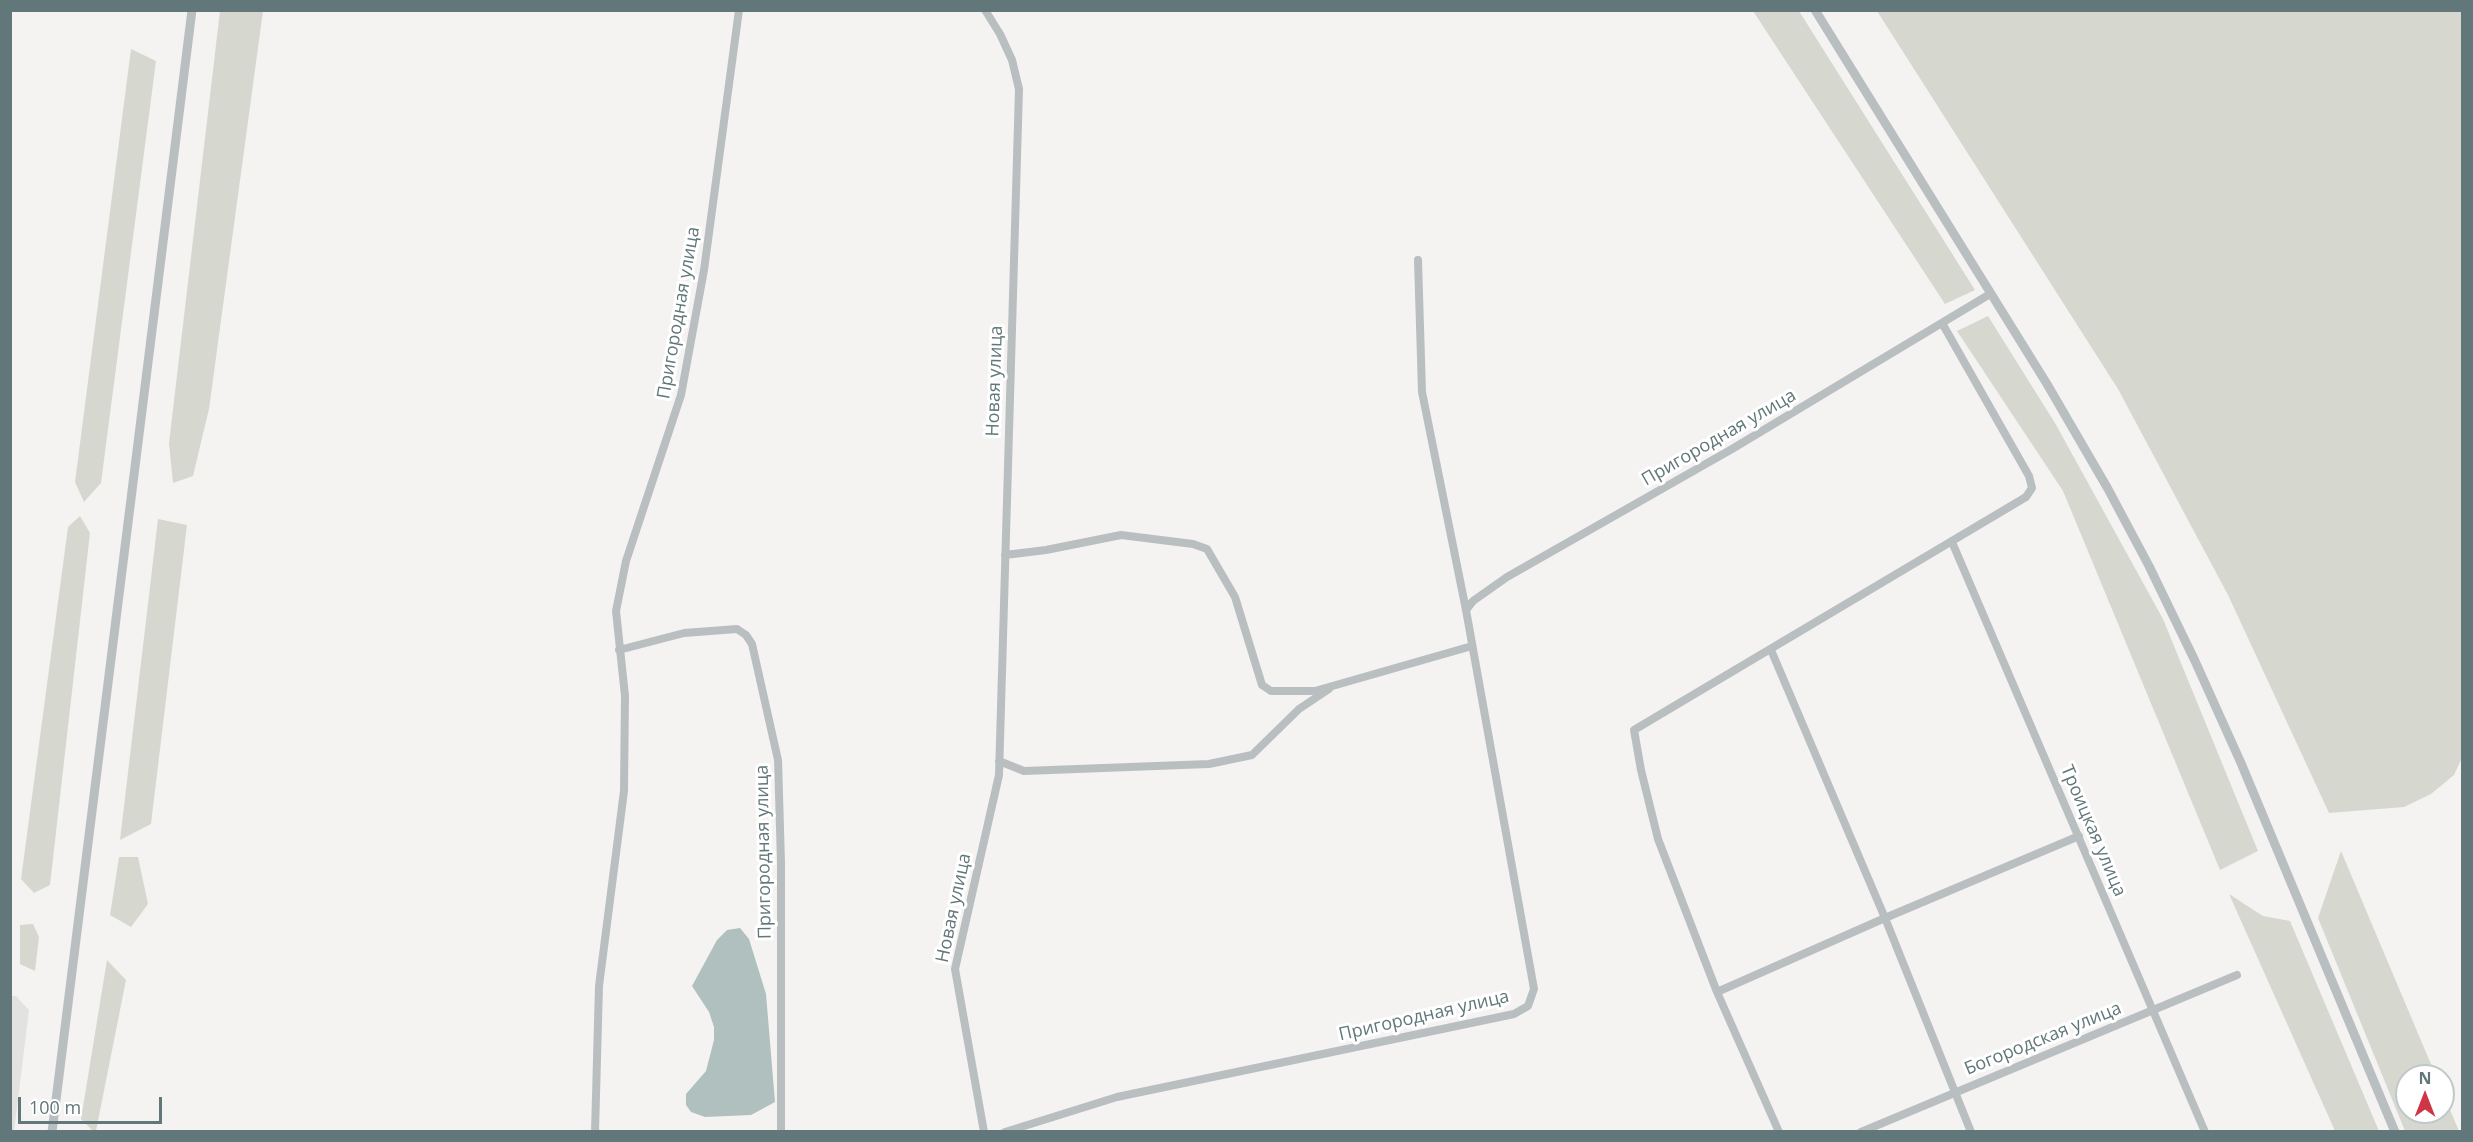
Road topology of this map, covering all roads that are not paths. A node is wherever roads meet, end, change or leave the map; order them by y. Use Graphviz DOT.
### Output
graph roads {
  1 [pos="192,10"];
  2 [pos="739,10"];
  3 [pos="985,10"];
  4 [pos="1815,10"];
  5 [pos="1418,260"];
  6 [pos="1990,294"];
  7 [pos="1942,323"];
  8 [pos="1952,542"];
  9 [pos="1005,555"];
  10 [pos="1466,610"];
  11 [pos="1472,646"];
  12 [pos="619,650"];
  13 [pos="1771,650"];
  14 [pos="1332,686"];
  15 [pos="999,761"];
  16 [pos="2079,836"];
  17 [pos="1885,918"];
  18 [pos="2236,975"];
  19 [pos="1717,992"];
  20 [pos="2153,1010"];
  21 [pos="1954,1092"];
  22 [pos="52,1131"];
  23 [pos="596,1131"];
  24 [pos="781,1131"];
  25 [pos="984,1131"];
  26 [pos="1005,1131"];
  27 [pos="1779,1131"];
  28 [pos="1861,1131"];
  29 [pos="1971,1131"];
  30 [pos="2205,1131"];
  31 [pos="2395,1131"];
  1 -- 22 [label="street"];
  2 -- 12 [label="street, Пригородная улица"];
  3 -- 9 [label="street, Новая улица"];
  4 -- 6 [label="street"];
  5 -- 10 [label="street, Пригородная улица"];
  6 -- 7 [label="street, Пригородная улица"];
  6 -- 31 [label="street"];
  7 -- 8 [label="street"];
  7 -- 10 [label="street, Пригородная улица"];
  8 -- 13 [label="street"];
  8 -- 16 [label="street, Троицкая улица"];
  9 -- 14 [label="street"];
  9 -- 15 [label="street, Новая улица"];
  10 -- 11 [label="street, Пригородная улица"];
  11 -- 14 [label="street"];
  11 -- 26 [label="street, Пригородная улица"];
  12 -- 23 [label="street, Пригородная улица"];
  12 -- 24 [label="street, Пригородная улица"];
  13 -- 17 [label="street"];
  13 -- 19 [label="street"];
  14 -- 15 [label="street"];
  15 -- 25 [label="street, Новая улица"];
  16 -- 17 [label="street"];
  16 -- 20 [label="street, Троицкая улица"];
  17 -- 19 [label="street"];
  17 -- 21 [label="street"];
  18 -- 20 [label="street, Богородская улица"];
  19 -- 27 [label="street"];
  20 -- 21 [label="street, Богородская улица"];
  20 -- 30 [label="street, Троицкая улица"];
  21 -- 28 [label="street, Богородская улица"];
  21 -- 29 [label="street"];
}
